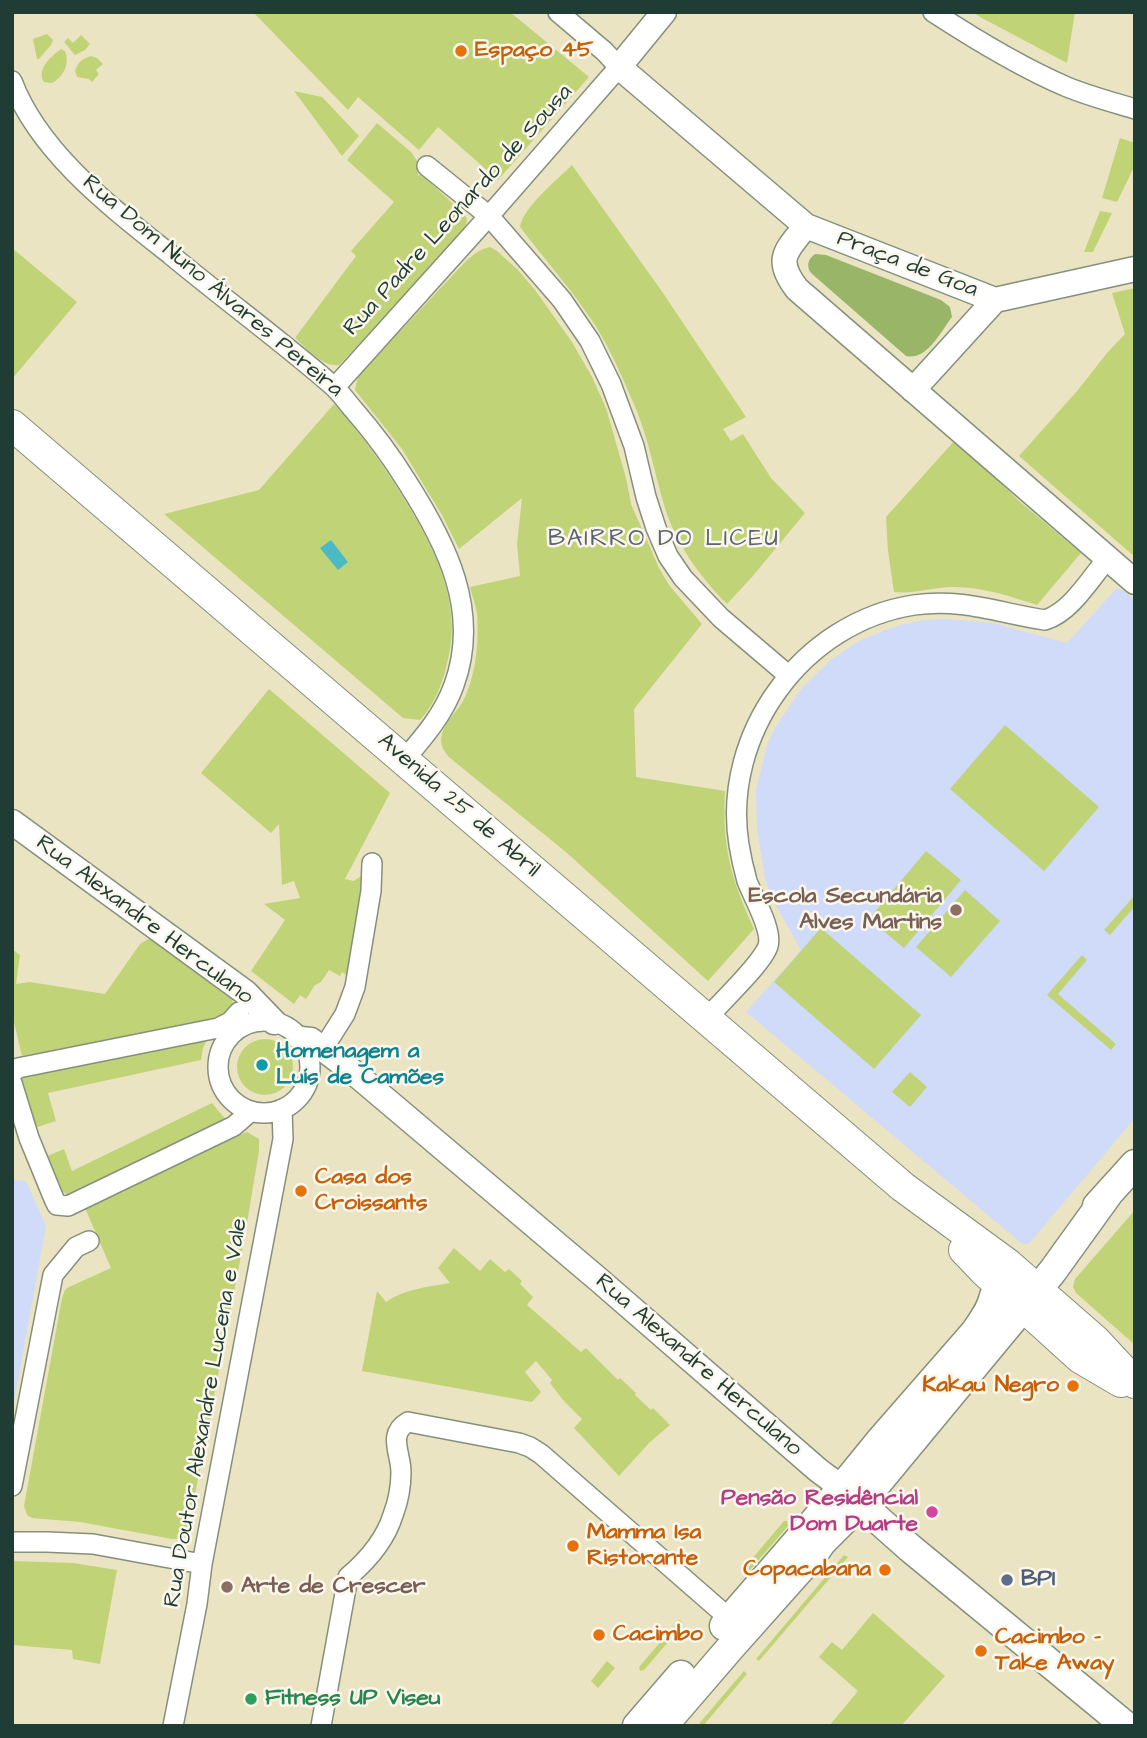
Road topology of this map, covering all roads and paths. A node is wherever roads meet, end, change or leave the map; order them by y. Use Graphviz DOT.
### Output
graph roads {
  1 [pos="558,12"];
  2 [pos="664,12"];
  3 [pos="933,12"];
  4 [pos="619,68"];
  5 [pos="12,81"];
  6 [pos="1135,109"];
  7 [pos="427,166"];
  8 [pos="489,216"];
  9 [pos="806,226"];
  10 [pos="1135,269"];
  11 [pos="995,300"];
  12 [pos="334,387"];
  13 [pos="913,390"];
  14 [pos="12,425"];
  15 [pos="1107,559"];
  16 [pos="1135,582"];
  17 [pos="788,675"];
  18 [pos="404,760"];
  19 [pos="12,822"];
  20 [pos="372,863"];
  21 [pos="234,984"];
  22 [pos="706,1018"];
  23 [pos="274,1021"];
  24 [pos="233,1022"];
  25 [pos="312,1044"];
  26 [pos="12,1073"];
  27 [pos="12,1083"];
  28 [pos="282,1109"];
  29 [pos="251,1111"];
  30 [pos="1135,1164"];
  31 [pos="89,1241"];
  32 [pos="1021,1292"];
  33 [pos="1135,1383"];
  34 [pos="1135,1390"];
  35 [pos="887,1471"];
  36 [pos="12,1486"];
  37 [pos="851,1496"];
  38 [pos="892,1532"];
  39 [pos="12,1542"];
  40 [pos="813,1555"];
  41 [pos="202,1564"];
  42 [pos="730,1619"];
  43 [pos="1124,1723"];
  44 [pos="173,1726"];
  45 [pos="321,1726"];
  46 [pos="637,1726"];
  47 [pos="663,1726"];
  1 -- 4 [label="street"];
  2 -- 4 [label="street"];
  3 -- 6 [label="street"];
  4 -- 8 [label="street, Rua Padre Leonardo de Sousa"];
  4 -- 9 [label="street"];
  5 -- 12 [label="street, Rua Dom Nuno Álvares Pereira"];
  7 -- 8 [label="street"];
  8 -- 12 [label="street, Rua Padre Leonardo de Sousa"];
  8 -- 17 [label="street"];
  9 -- 11 [label="street, Praça de Goa"];
  9 -- 13 [label="street, Praça de Goa"];
  10 -- 11 [label="street"];
  11 -- 13 [label="street, Praça de Goa"];
  12 -- 18 [label="street, Rua Dom Nuno Álvares Pereira"];
  13 -- 15 [label="street"];
  14 -- 18 [label="main road, Avenida 25 de Abril"];
  15 -- 16 [label="street"];
  15 -- 17 [label="street"];
  17 -- 22 [label="street"];
  18 -- 22 [label="main road, Avenida 25 de Abril"];
  19 -- 21 [label="street, Rua Alexandre Herculano"];
  20 -- 25 [label="street"];
  21 -- 23 [label="street, Rua Alexandre Herculano"];
  21 -- 24 [label="street"];
  22 -- 32 [label="main road, Avenida 25 de Abril"];
  23 -- 24 [label="street"];
  23 -- 25 [label="street"];
  24 -- 26 [label="street"];
  24 -- 29 [label="street"];
  25 -- 28 [label="street"];
  25 -- 37 [label="street, Rua Alexandre Herculano"];
  27 -- 29 [label="street"];
  28 -- 29 [label="street"];
  28 -- 41 [label="street, Rua Doutor Alexandre Lucena e Vale"];
  30 -- 32 [label="main road"];
  31 -- 36 [label="street"];
  32 -- 33 [label="main road, Avenida 25 de Abril"];
  32 -- 34 [label="main road, Avenida 25 de Abril"];
  32 -- 35 [label="main road"];
  32 -- 37 [label="main road"];
  35 -- 37 [label="main road"];
  35 -- 38 [label="main road"];
  37 -- 38 [label="main road, Rua Alexandre Herculano"];
  37 -- 40 [label="main road"];
  37 -- 42 [label="main road"];
  38 -- 40 [label="main road"];
  38 -- 43 [label="main road, Rua Alexandre Herculano"];
  39 -- 41 [label="street"];
  40 -- 47 [label="main road"];
  41 -- 44 [label="street, Rua Doutor Alexandre Lucena e Vale"];
  42 -- 45 [label="street"];
  42 -- 46 [label="main road"];
}
